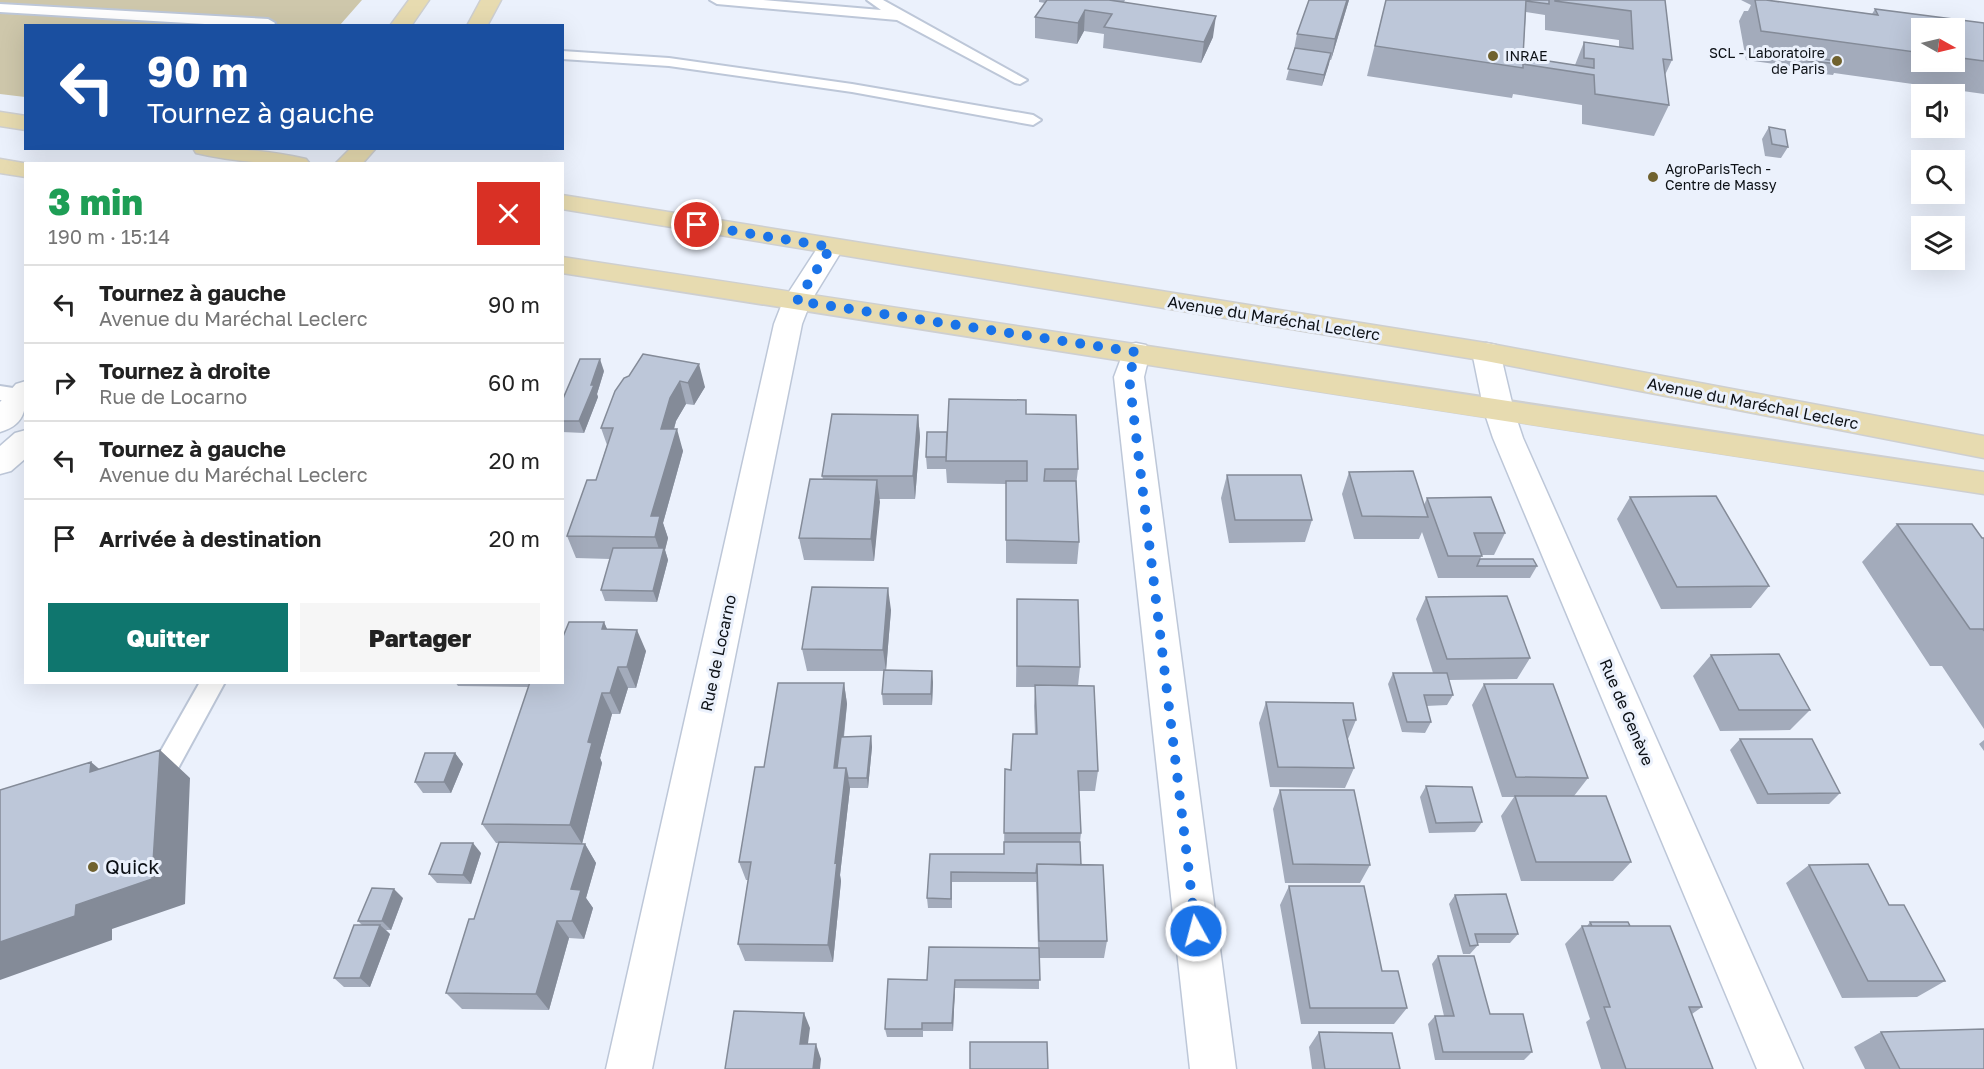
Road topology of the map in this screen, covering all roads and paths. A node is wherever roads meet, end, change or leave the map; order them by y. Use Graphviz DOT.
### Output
graph roads {
  1 [pos="419,0"];
  2 [pos="491,0"];
  3 [pos="717,0"];
  4 [pos="874,0"];
  5 [pos="797,4"];
  6 [pos="0,8"];
  7 [pos="900,16"];
  8 [pos="268,23"];
  9 [pos="401,24"];
  10 [pos="478,24"];
  11 [pos="564,55"];
  12 [pos="1020,80"];
  13 [pos="0,119"];
  14 [pos="1033,120"];
  15 [pos="24,123"];
  16 [pos="218,150"];
  17 [pos="363,150"];
  18 [pos="267,157"];
  19 [pos="289,162"];
  20 [pos="349,162"];
  21 [pos="0,166"];
  22 [pos="24,170"];
  23 [pos="564,202"];
  24 [pos="831,247"];
  25 [pos="564,265"];
  26 [pos="797,301"];
  27 [pos="1136,352"];
  28 [pos="1486,352"];
  29 [pos="15,394"];
  30 [pos="1499,411"];
  31 [pos="0,422"];
  32 [pos="24,443"];
  33 [pos="1984,447"];
  34 [pos="0,463"];
  35 [pos="1984,483"];
  36 [pos="212,684"];
  37 [pos="167,764"];
  38 [pos="629,1069"];
  39 [pos="1213,1069"];
  40 [pos="1780,1069"];
  1 -- 9 [label="main road"];
  2 -- 10 [label="main road"];
  3 -- 5 [label="lane"];
  4 -- 7 [label="lane"];
  5 -- 7 [label="lane"];
  6 -- 8 [label="lane"];
  7 -- 12 [label="lane"];
  11 -- 14 [label="lane"];
  13 -- 15 [label="main road"];
  16 -- 18 [label="main road"];
  17 -- 20 [label="main road"];
  18 -- 19 [label="main road"];
  21 -- 22 [label="main road"];
  23 -- 24 [label="main road, Avenue du Maréchal Leclerc"];
  24 -- 26 [label="street, Rue de Locarno"];
  24 -- 28 [label="main road, Avenue du Maréchal Leclerc"];
  25 -- 26 [label="main road"];
  26 -- 27 [label="main road"];
  26 -- 38 [label="street, Rue de Locarno"];
  27 -- 30 [label="main road"];
  27 -- 39 [label="street"];
  28 -- 30 [label="street, Rue de Genève"];
  28 -- 33 [label="main road, Avenue du Maréchal Leclerc"];
  29 -- 31 [label="street"];
  30 -- 35 [label="main road"];
  30 -- 40 [label="street, Rue de Genève"];
  32 -- 34 [label="street"];
  36 -- 37 [label="lane"];
}
